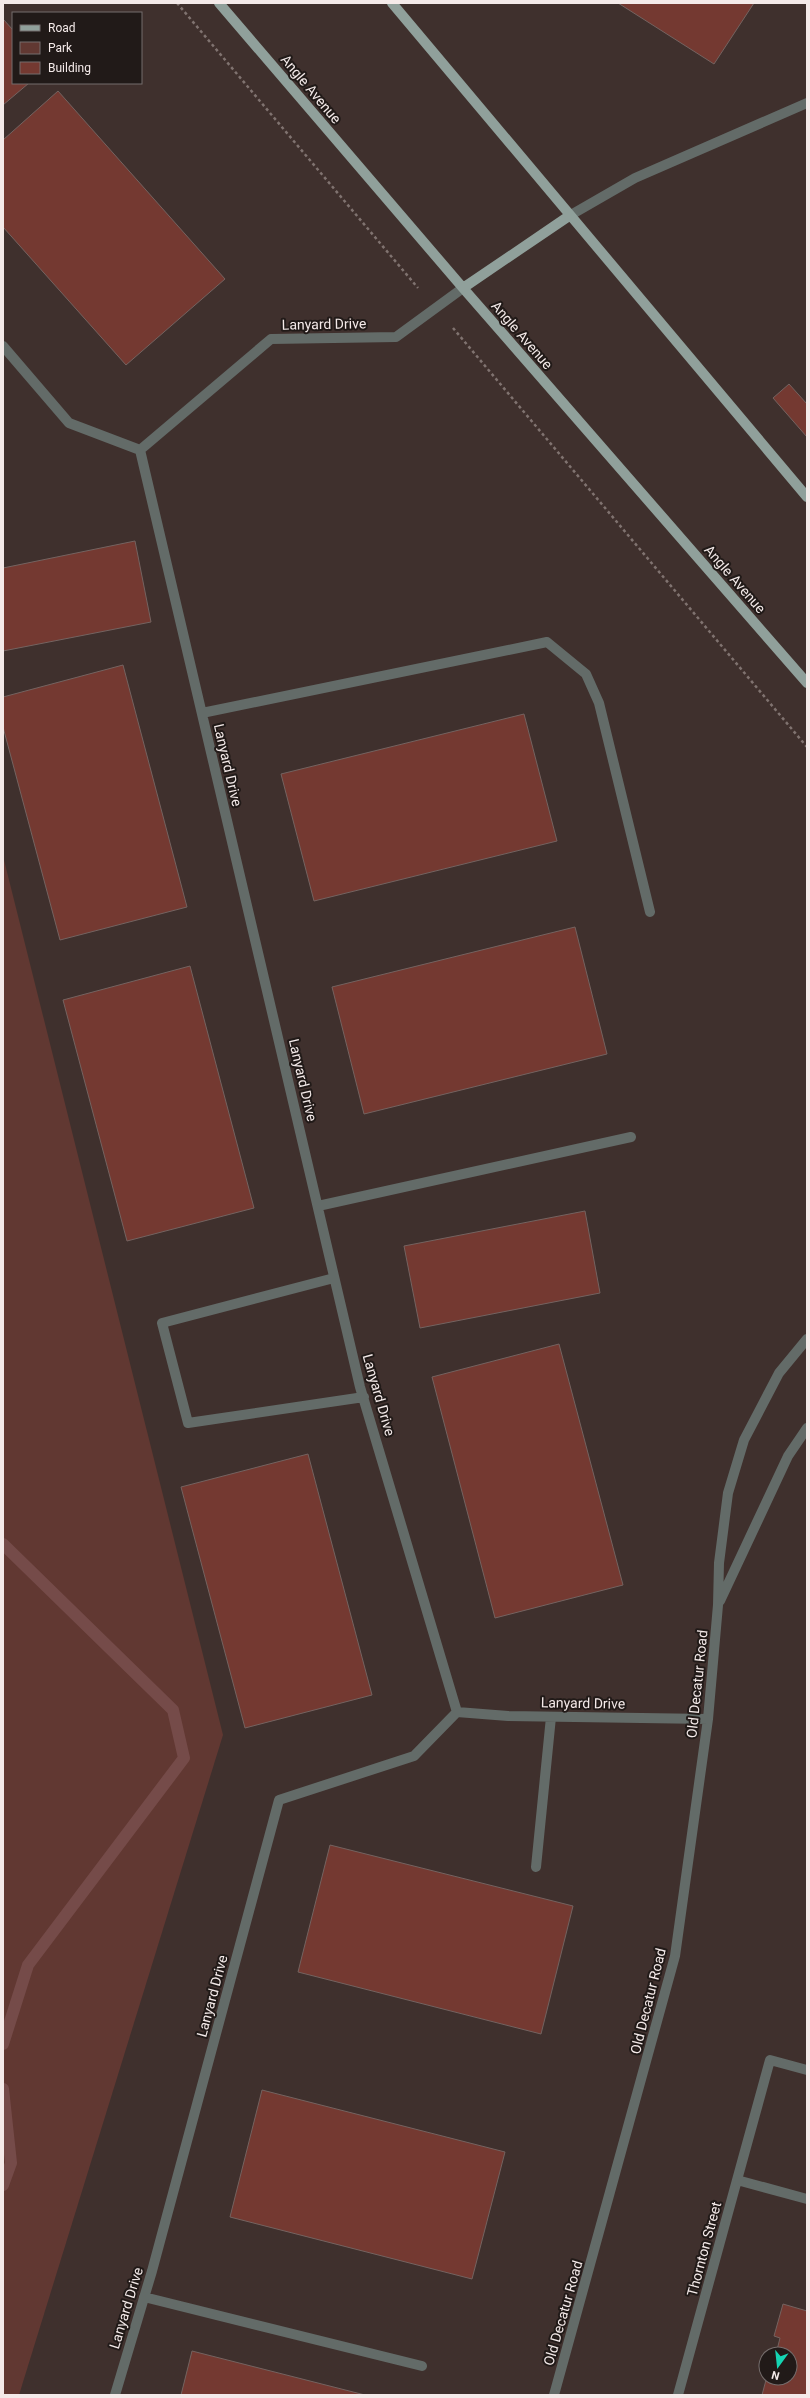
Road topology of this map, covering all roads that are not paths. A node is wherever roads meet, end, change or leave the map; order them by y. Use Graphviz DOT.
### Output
graph roads {
  1 [pos="219,3"];
  2 [pos="392,3"];
  3 [pos="807,103"];
  4 [pos="569,216"];
  5 [pos="463,288"];
  6 [pos="3,346"];
  7 [pos="140,450"];
  8 [pos="807,497"];
  9 [pos="807,683"];
  10 [pos="202,713"];
  11 [pos="650,912"];
  12 [pos="631,1137"];
  13 [pos="318,1206"];
  14 [pos="334,1278"];
  15 [pos="807,1339"];
  16 [pos="364,1397"];
  17 [pos="807,1428"];
  18 [pos="718,1605"];
  19 [pos="458,1712"];
  20 [pos="551,1717"];
  21 [pos="708,1720"];
  22 [pos="536,1867"];
  23 [pos="807,2070"];
  24 [pos="737,2180"];
  25 [pos="807,2199"];
  26 [pos="144,2297"];
  27 [pos="422,2366"];
  28 [pos="115,2395"];
  29 [pos="554,2395"];
  30 [pos="678,2395"];
  1 -- 5 [label="main road, Angle Avenue"];
  2 -- 4 [label="main road"];
  3 -- 4 [label="street"];
  4 -- 5 [label="main road"];
  4 -- 8 [label="main road"];
  5 -- 7 [label="street, Lanyard Drive"];
  5 -- 9 [label="main road, Angle Avenue"];
  6 -- 7 [label="street"];
  7 -- 10 [label="street, Lanyard Drive"];
  10 -- 11 [label="street"];
  10 -- 13 [label="street, Lanyard Drive"];
  12 -- 13 [label="street"];
  13 -- 14 [label="street, Lanyard Drive"];
  14 -- 16 [label="street, Lanyard Drive"];
  14 -- 16 [label="street"];
  15 -- 18 [label="street, Old Decatur Road"];
  16 -- 19 [label="street, Lanyard Drive"];
  17 -- 18 [label="street, Old Decatur Road"];
  18 -- 21 [label="street, Old Decatur Road"];
  19 -- 20 [label="street, Lanyard Drive"];
  19 -- 26 [label="street, Lanyard Drive"];
  20 -- 21 [label="street, Lanyard Drive"];
  20 -- 22 [label="street"];
  21 -- 29 [label="street, Old Decatur Road"];
  23 -- 24 [label="street, Thornton Street"];
  24 -- 25 [label="street"];
  24 -- 30 [label="street, Thornton Street"];
  26 -- 27 [label="street"];
  26 -- 28 [label="street, Lanyard Drive"];
}
